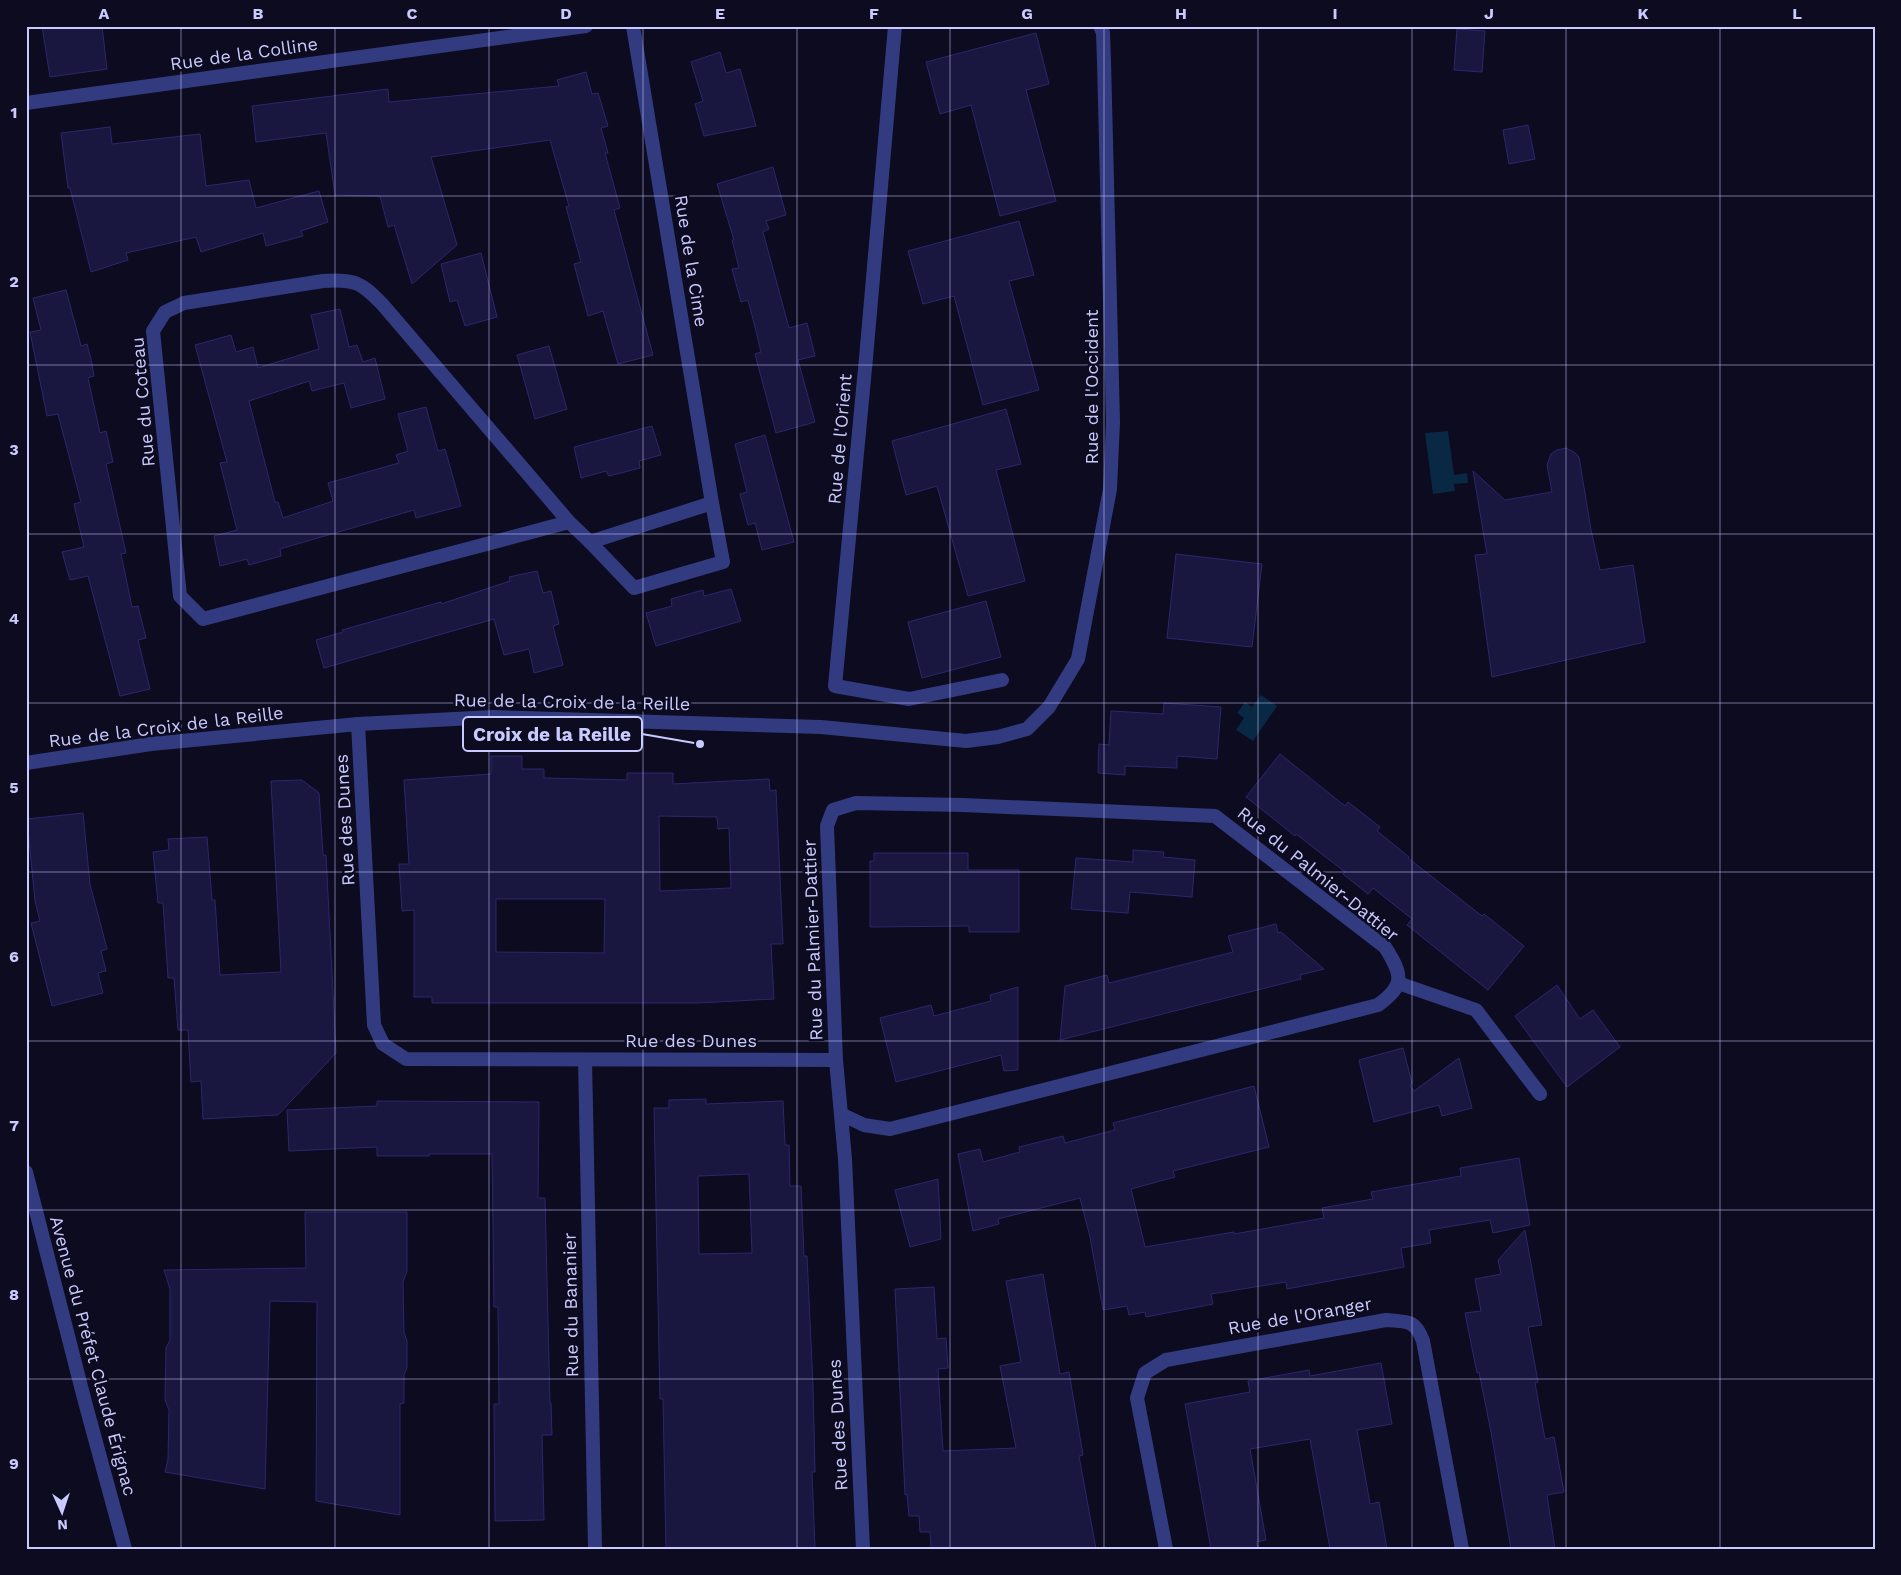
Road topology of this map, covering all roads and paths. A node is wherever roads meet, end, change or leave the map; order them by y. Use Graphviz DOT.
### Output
graph roads {
  1 [pos="586,26"];
  2 [pos="633,26"];
  3 [pos="895,26"];
  4 [pos="1100,26"];
  5 [pos="26,103"];
  6 [pos="712,503"];
  7 [pos="569,522"];
  8 [pos="590,542"];
  9 [pos="1002,680"];
  10 [pos="358,724"];
  11 [pos="1027,729"];
  12 [pos="26,763"];
  13 [pos="1398,983"];
  14 [pos="585,1060"];
  15 [pos="836,1060"];
  16 [pos="1540,1094"];
  17 [pos="842,1116"];
  18 [pos="26,1172"];
  19 [pos="124,1549"];
  20 [pos="595,1549"];
  21 [pos="863,1549"];
  22 [pos="1166,1549"];
  23 [pos="1462,1549"];
  1 -- 5 [label="street, Rue de la Colline"];
  2 -- 6 [label="street, Rue de la Cime"];
  3 -- 9 [label="street, Rue de l'Orient"];
  4 -- 11 [label="street, Rue de l'Occident"];
  6 -- 8 [label="street"];
  6 -- 8 [label="street, Rue de la Cime"];
  7 -- 7 [label="street, Rue du Coteau"];
  7 -- 8 [label="street, Rue du Coteau"];
  10 -- 11 [label="street, Rue de la Croix de la Reille"];
  10 -- 12 [label="street, Rue de la Croix de la Reille"];
  10 -- 14 [label="street, Rue des Dunes"];
  13 -- 15 [label="street, Rue du Palmier-Dattier"];
  13 -- 16 [label="street"];
  13 -- 17 [label="street"];
  14 -- 15 [label="street, Rue des Dunes"];
  14 -- 20 [label="street, Rue du Bananier"];
  15 -- 17 [label="street, Rue des Dunes"];
  17 -- 21 [label="street, Rue des Dunes"];
  18 -- 19 [label="street, Avenue du Préfet Claude Érignac"];
  22 -- 23 [label="street, Rue de l'Oranger"];
}
